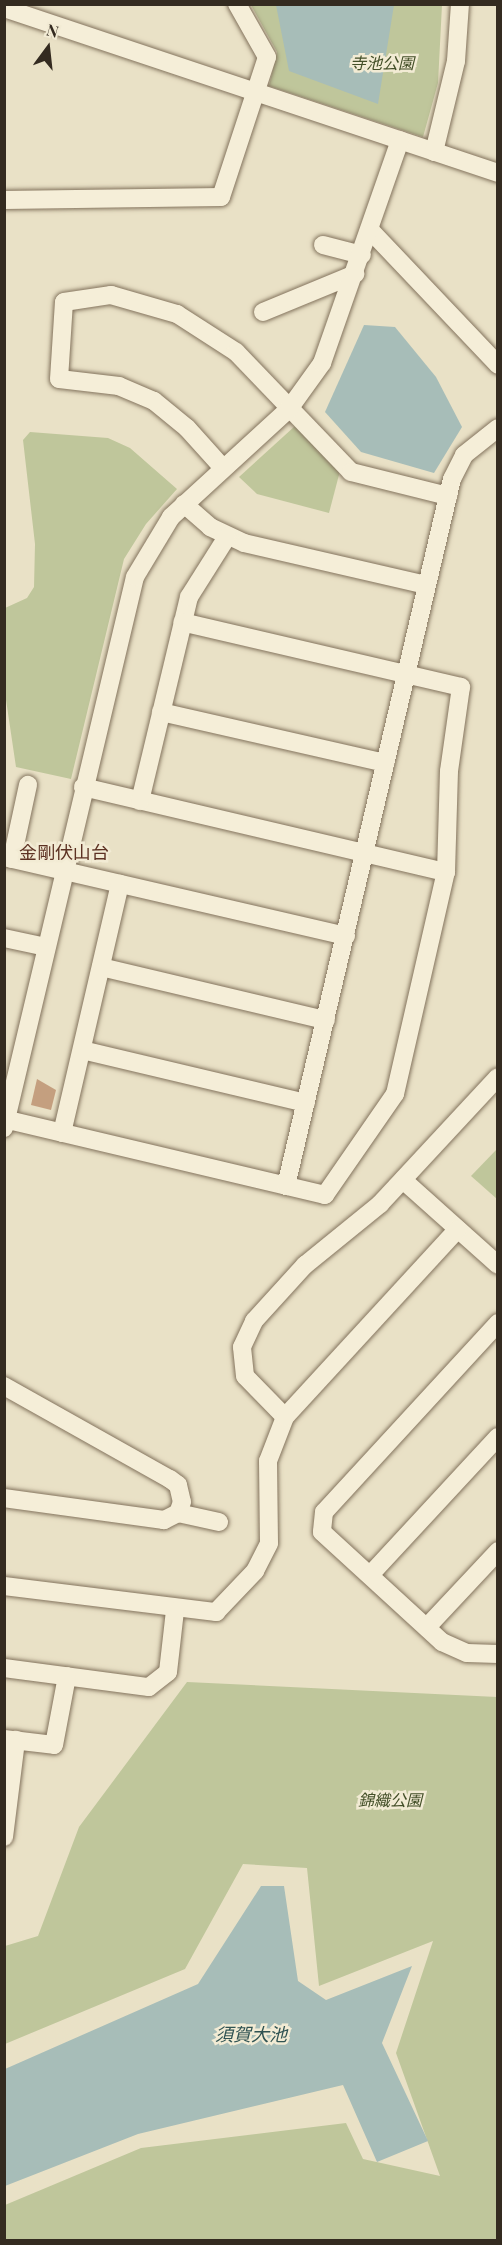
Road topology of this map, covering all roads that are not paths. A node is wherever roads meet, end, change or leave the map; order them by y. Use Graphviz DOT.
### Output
graph roads {
  1 [pos="237,4"];
  2 [pos="460,4"];
  3 [pos="6,10"];
  4 [pos="255,92"];
  5 [pos="400,140"];
  6 [pos="434,152"];
  7 [pos="498,173"];
  8 [pos="4,200"];
  9 [pos="370,230"];
  10 [pos="323,245"];
  11 [pos="362,255"];
  12 [pos="356,274"];
  13 [pos="263,312"];
  14 [pos="498,365"];
  15 [pos="290,408"];
  16 [pos="498,428"];
  17 [pos="223,468"];
  18 [pos="448,496"];
  19 [pos="184,504"];
  20 [pos="228,537"];
  21 [pos="426,585"];
  22 [pos="182,622"];
  23 [pos="406,674"];
  24 [pos="161,712"];
  25 [pos="385,763"];
  26 [pos="28,784"];
  27 [pos="83,787"];
  28 [pos="140,801"];
  29 [pos="365,853"];
  30 [pos="8,858"];
  31 [pos="64,871"];
  32 [pos="446,872"];
  33 [pos="120,884"];
  34 [pos="346,936"];
  35 [pos="4,938"];
  36 [pos="46,947"];
  37 [pos="101,966"];
  38 [pos="326,1020"];
  39 [pos="82,1050"];
  40 [pos="498,1077"];
  41 [pos="306,1103"];
  42 [pos="5,1122"];
  43 [pos="62,1133"];
  44 [pos="403,1180"];
  45 [pos="286,1186"];
  46 [pos="458,1229"];
  47 [pos="498,1265"];
  48 [pos="498,1323"];
  49 [pos="4,1386"];
  50 [pos="285,1417"];
  51 [pos="498,1437"];
  52 [pos="4,1498"];
  53 [pos="178,1512"];
  54 [pos="219,1522"];
  55 [pos="498,1551"];
  56 [pos="370,1575"];
  57 [pos="4,1586"];
  58 [pos="175,1611"];
  59 [pos="428,1628"];
  60 [pos="498,1654"];
  61 [pos="4,1668"];
  62 [pos="67,1676"];
  63 [pos="10,1739"];
  64 [pos="4,1837"];
  1 -- 4 [label="street"];
  2 -- 6 [label="street"];
  3 -- 4 [label="street"];
  4 -- 5 [label="street"];
  4 -- 8 [label="street"];
  5 -- 6 [label="street"];
  5 -- 9 [label="street"];
  6 -- 7 [label="street"];
  9 -- 11 [label="street"];
  9 -- 14 [label="street"];
  10 -- 11 [label="street"];
  11 -- 12 [label="street"];
  12 -- 13 [label="street"];
  12 -- 15 [label="street"];
  15 -- 17 [label="street"];
  15 -- 17 [label="street"];
  15 -- 18 [label="street"];
  16 -- 18 [label="street"];
  17 -- 19 [label="street"];
  18 -- 21 [label="street"];
  19 -- 20 [label="street"];
  19 -- 27 [label="street"];
  20 -- 21 [label="street"];
  20 -- 22 [label="street"];
  21 -- 23 [label="street"];
  22 -- 23 [label="street"];
  22 -- 24 [label="street"];
  23 -- 25 [label="street"];
  23 -- 32 [label="street"];
  24 -- 25 [label="street"];
  24 -- 28 [label="street"];
  25 -- 29 [label="street"];
  26 -- 30 [label="street"];
  27 -- 28 [label="street"];
  27 -- 31 [label="street"];
  28 -- 29 [label="street"];
  29 -- 32 [label="street"];
  29 -- 34 [label="street"];
  30 -- 31 [label="street"];
  31 -- 33 [label="street"];
  31 -- 36 [label="street"];
  32 -- 45 [label="street"];
  33 -- 34 [label="street"];
  33 -- 37 [label="street"];
  34 -- 38 [label="street"];
  35 -- 36 [label="street"];
  36 -- 42 [label="street"];
  37 -- 38 [label="street"];
  37 -- 39 [label="street"];
  38 -- 41 [label="street"];
  39 -- 41 [label="street"];
  39 -- 43 [label="street"];
  40 -- 44 [label="street"];
  41 -- 45 [label="street"];
  42 -- 43 [label="street"];
  43 -- 45 [label="street"];
  44 -- 46 [label="street"];
  44 -- 50 [label="street"];
  46 -- 47 [label="street"];
  46 -- 50 [label="street"];
  48 -- 56 [label="street"];
  49 -- 53 [label="street"];
  50 -- 58 [label="street"];
  51 -- 56 [label="street"];
  52 -- 53 [label="street"];
  53 -- 54 [label="street"];
  55 -- 59 [label="street"];
  56 -- 59 [label="street"];
  57 -- 58 [label="street"];
  58 -- 62 [label="street"];
  59 -- 60 [label="street"];
  61 -- 62 [label="street"];
  62 -- 63 [label="street"];
  63 -- 64 [label="street"];
}
